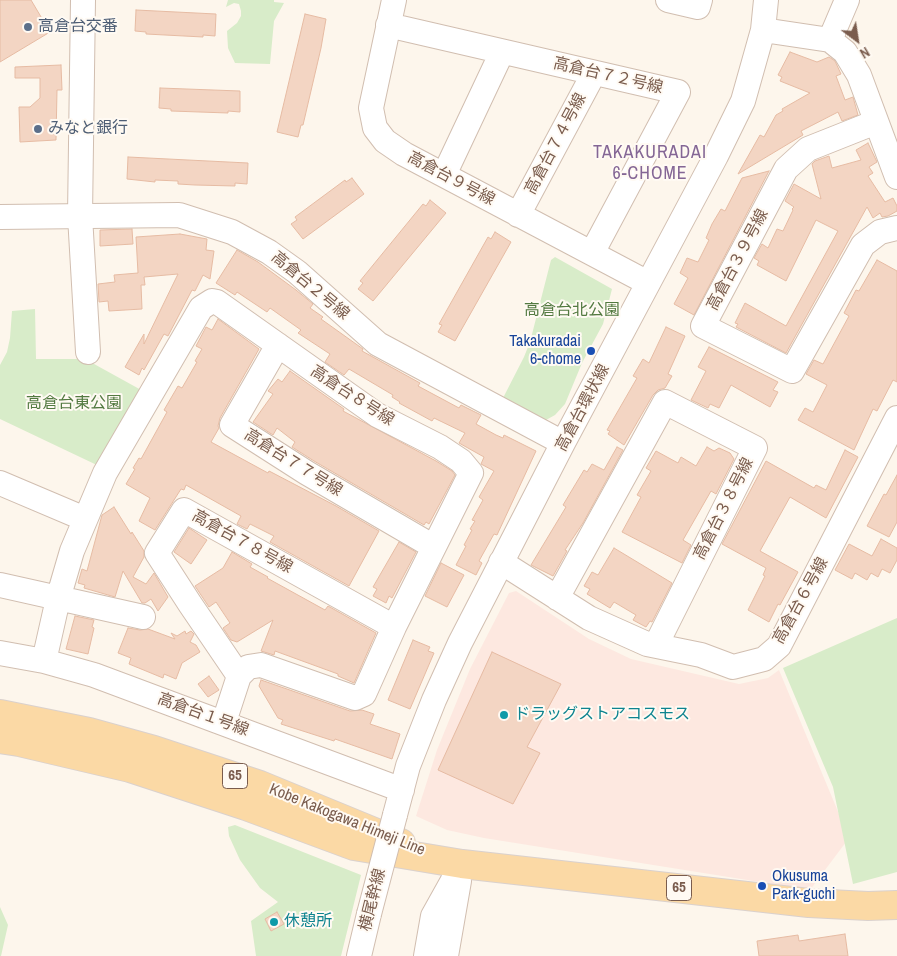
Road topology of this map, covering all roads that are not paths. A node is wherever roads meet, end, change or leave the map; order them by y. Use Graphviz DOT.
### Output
graph roads {
  1 [pos="82,0"];
  2 [pos="394,0"];
  3 [pos="668,0"];
  4 [pos="700,0"];
  5 [pos="766,0"];
  6 [pos="847,0"];
  7 [pos="388,25"];
  8 [pos="763,30"];
  9 [pos="830,40"];
  10 [pos="502,52"];
  11 [pos="594,73"];
  12 [pos="876,122"];
  13 [pos="444,175"];
  14 [pos="897,178"];
  15 [pos="518,214"];
  16 [pos="80,216"];
  17 [pos="0,217"];
  18 [pos="897,228"];
  19 [pos="592,253"];
  20 [pos="648,283"];
  21 [pos="278,345"];
  22 [pos="88,352"];
  23 [pos="897,418"];
  24 [pos="564,443"];
  25 [pos="0,483"];
  26 [pos="85,519"];
  27 [pos="434,547"];
  28 [pos="502,562"];
  29 [pos="0,584"];
  30 [pos="58,598"];
  31 [pos="557,598"];
  32 [pos="143,617"];
  33 [pos="394,627"];
  34 [pos="656,646"];
  35 [pos="0,653"];
  36 [pos="44,661"];
  37 [pos="239,676"];
  38 [pos="0,714"];
  39 [pos="224,722"];
  40 [pos="0,739"];
  41 [pos="402,790"];
  42 [pos="395,815"];
  43 [pos="462,864"];
  44 [pos="897,905"];
  45 [pos="359,956"];
  46 [pos="426,956"];
  47 [pos="446,956"];
  1 -- 16 [label="street"];
  2 -- 7 [label="street, 高倉台９号線"];
  3 -- 4 [label="street"];
  5 -- 8 [label="street, 高倉台環状線"];
  6 -- 9 [label="street"];
  7 -- 10 [label="street, 高倉台７２号線"];
  7 -- 13 [label="street, 高倉台９号線"];
  8 -- 9 [label="street"];
  8 -- 20 [label="street, 高倉台環状線"];
  9 -- 12 [label="street"];
  10 -- 11 [label="street, 高倉台７２号線"];
  10 -- 13 [label="street"];
  11 -- 15 [label="street, 高倉台７４号線"];
  11 -- 19 [label="street, 高倉台７２号線"];
  12 -- 14 [label="street"];
  12 -- 18 [label="street, 高倉台３９号線"];
  13 -- 15 [label="street, 高倉台９号線"];
  15 -- 19 [label="street, 高倉台９号線"];
  16 -- 17 [label="street, 高倉台２号線"];
  16 -- 22 [label="street"];
  16 -- 24 [label="street, 高倉台２号線"];
  19 -- 20 [label="street, 高倉台９号線"];
  20 -- 24 [label="street, 高倉台環状線"];
  21 -- 26 [label="street, 高倉台８号線"];
  21 -- 27 [label="street, 高倉台８号線"];
  21 -- 27 [label="street, 高倉台７７号線"];
  23 -- 34 [label="street, 高倉台６号線"];
  24 -- 28 [label="street, 高倉台環状線"];
  25 -- 26 [label="street"];
  26 -- 30 [label="street, 高倉台８号線"];
  27 -- 33 [label="street, 高倉台８号線"];
  28 -- 31 [label="street, 高倉台６号線"];
  28 -- 41 [label="street, 高倉台環状線"];
  29 -- 30 [label="street"];
  30 -- 32 [label="street"];
  30 -- 36 [label="street, 高倉台８号線"];
  31 -- 34 [label="street, 高倉台６号線"];
  31 -- 34 [label="street, 高倉台３８号線"];
  33 -- 37 [label="street, 高倉台８号線"];
  33 -- 37 [label="street, 高倉台７８号線"];
  35 -- 36 [label="street, 高倉台１号線"];
  36 -- 39 [label="street, 高倉台１号線"];
  37 -- 39 [label="street"];
  38 -- 43 [label="main road, Kobe Kakogawa Himeji Line / 65"];
  39 -- 41 [label="street, 高倉台１号線"];
  40 -- 43 [label="main road, Kobe Kakogawa Himeji Line / 65"];
  41 -- 42 [label="street, 高倉台環状線"];
  42 -- 45 [label="street, 横尾幹線, bridge"];
  43 -- 44 [label="main road, Kobe Kakogawa Himeji Line / 65"];
  43 -- 46 [label="street"];
  43 -- 47 [label="street"];
}
